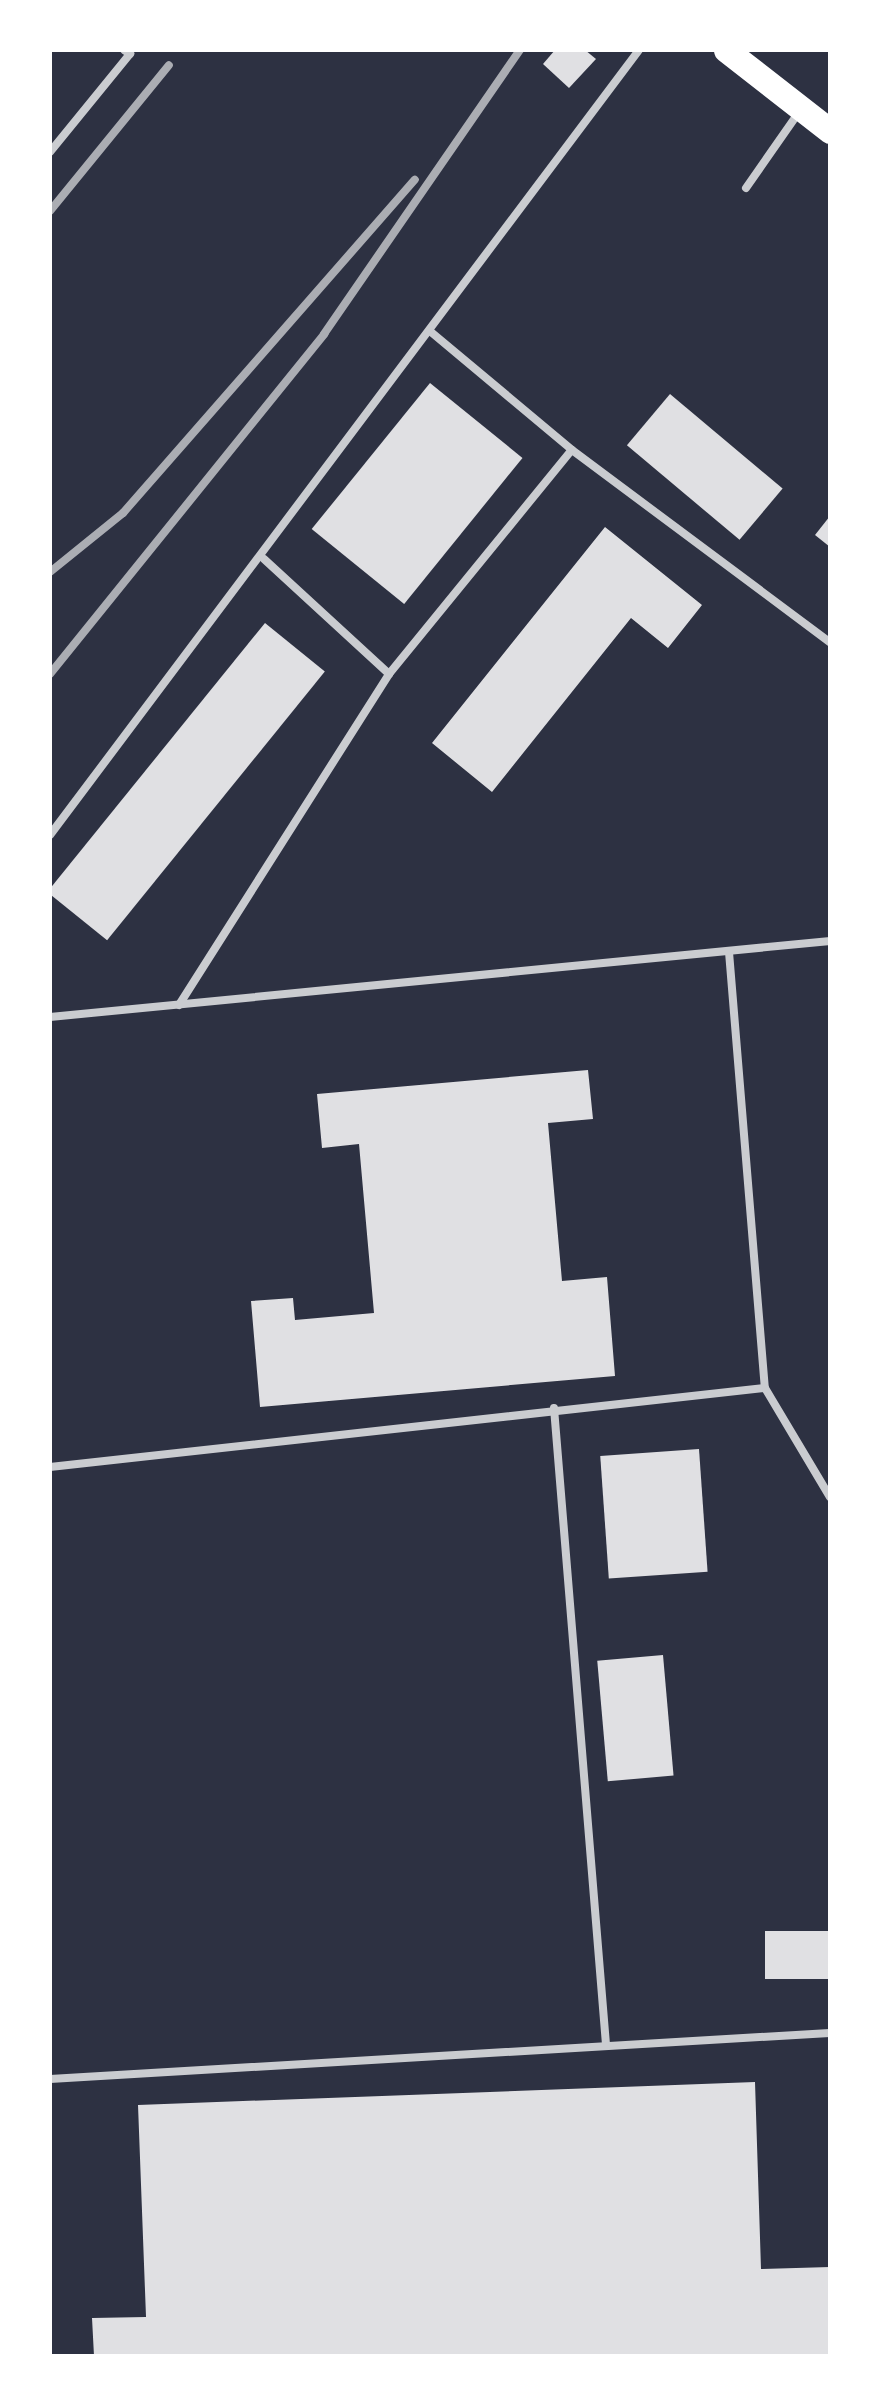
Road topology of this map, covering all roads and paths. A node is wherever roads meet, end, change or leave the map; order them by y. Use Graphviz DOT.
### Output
graph roads {
  1 [pos="124,50"];
  2 [pos="640,50"];
  3 [pos="726,50"];
  4 [pos="802,108"];
  5 [pos="830,131"];
  6 [pos="50,152"];
  7 [pos="746,188"];
  8 [pos="431,332"];
  9 [pos="572,450"];
  10 [pos="264,559"];
  11 [pos="830,642"];
  12 [pos="389,674"];
  13 [pos="50,835"];
  14 [pos="830,942"];
  15 [pos="729,952"];
  16 [pos="179,1005"];
  17 [pos="50,1017"];
  18 [pos="766,1388"];
  19 [pos="554,1408"];
  20 [pos="50,1467"];
  21 [pos="830,1497"];
  22 [pos="830,2033"];
  23 [pos="606,2045"];
  24 [pos="50,2079"];
  1 -- 6 [label="lane"];
  2 -- 8 [label="lane"];
  3 -- 4 [label="main road"];
  4 -- 5 [label="main road"];
  4 -- 7 [label="lane"];
  8 -- 9 [label="lane"];
  8 -- 10 [label="lane"];
  9 -- 11 [label="lane"];
  9 -- 12 [label="lane"];
  10 -- 12 [label="lane"];
  10 -- 13 [label="lane"];
  12 -- 16 [label="lane"];
  14 -- 15 [label="lane"];
  15 -- 16 [label="lane"];
  15 -- 18 [label="lane"];
  16 -- 17 [label="lane"];
  18 -- 19 [label="lane"];
  18 -- 21 [label="lane"];
  19 -- 20 [label="lane"];
  19 -- 23 [label="lane"];
  22 -- 23 [label="lane"];
  23 -- 24 [label="lane"];
}
